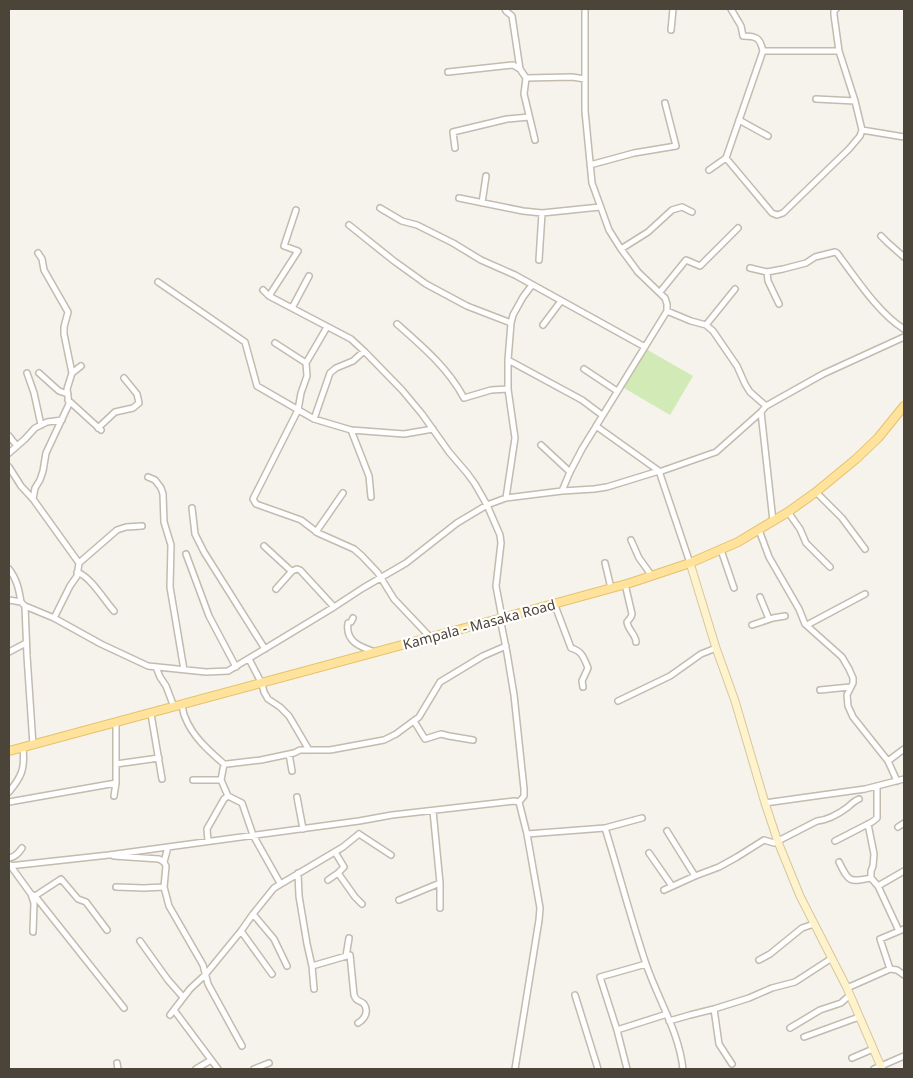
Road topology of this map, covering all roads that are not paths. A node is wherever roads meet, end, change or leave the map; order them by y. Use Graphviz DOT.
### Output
graph roads {
  1 [pos="505,9"];
  2 [pos="585,9"];
  3 [pos="673,9"];
  4 [pos="731,9"];
  5 [pos="835,9"];
  6 [pos="671,30"];
  7 [pos="839,51"];
  8 [pos="763,52"];
  9 [pos="520,68"];
  10 [pos="448,72"];
  11 [pos="526,78"];
  12 [pos="585,79"];
  13 [pos="816,99"];
  14 [pos="855,101"];
  15 [pos="664,103"];
  16 [pos="529,117"];
  17 [pos="739,120"];
  18 [pos="862,130"];
  19 [pos="768,136"];
  20 [pos="904,137"];
  21 [pos="535,140"];
  22 [pos="455,148"];
  23 [pos="726,158"];
  24 [pos="590,164"];
  25 [pos="709,170"];
  26 [pos="486,176"];
  27 [pos="459,198"];
  28 [pos="482,203"];
  29 [pos="600,207"];
  30 [pos="380,208"];
  31 [pos="296,210"];
  32 [pos="692,212"];
  33 [pos="542,213"];
  34 [pos="349,225"];
  35 [pos="738,228"];
  36 [pos="881,236"];
  37 [pos="621,249"];
  38 [pos="38,253"];
  39 [pos="904,257"];
  40 [pos="539,260"];
  41 [pos="750,268"];
  42 [pos="766,272"];
  43 [pos="309,276"];
  44 [pos="158,282"];
  45 [pos="532,285"];
  46 [pos="735,289"];
  47 [pos="262,290"];
  48 [pos="660,292"];
  49 [pos="269,296"];
  50 [pos="561,301"];
  51 [pos="779,304"];
  52 [pos="292,308"];
  53 [pos="667,311"];
  54 [pos="511,323"];
  55 [pos="397,324"];
  56 [pos="706,324"];
  57 [pos="543,325"];
  58 [pos="327,327"];
  59 [pos="904,329"];
  60 [pos="904,337"];
  61 [pos="274,343"];
  62 [pos="645,347"];
  63 [pos="364,350"];
  64 [pos="508,360"];
  65 [pos="306,363"];
  66 [pos="81,366"];
  67 [pos="584,369"];
  68 [pos="28,373"];
  69 [pos="39,373"];
  70 [pos="72,373"];
  71 [pos="124,378"];
  72 [pos="508,389"];
  73 [pos="617,391"];
  74 [pos="68,394"];
  75 [pos="68,400"];
  76 [pos="766,406"];
  77 [pos="904,406"];
  78 [pos="298,410"];
  79 [pos="761,412"];
  80 [pos="602,415"];
  81 [pos="314,419"];
  82 [pos="62,420"];
  83 [pos="42,425"];
  84 [pos="596,426"];
  85 [pos="432,429"];
  86 [pos="351,430"];
  87 [pos="9,436"];
  88 [pos="541,445"];
  89 [pos="17,446"];
  90 [pos="9,453"];
  91 [pos="9,466"];
  92 [pos="570,472"];
  93 [pos="659,472"];
  94 [pos="148,477"];
  95 [pos="562,491"];
  96 [pos="816,492"];
  97 [pos="343,493"];
  98 [pos="371,497"];
  99 [pos="506,498"];
  100 [pos="32,499"];
  101 [pos="486,504"];
  102 [pos="192,508"];
  103 [pos="788,512"];
  104 [pos="773,521"];
  105 [pos="142,526"];
  106 [pos="759,530"];
  107 [pos="316,532"];
  108 [pos="631,540"];
  109 [pos="264,546"];
  110 [pos="864,549"];
  111 [pos="721,550"];
  112 [pos="186,554"];
  113 [pos="79,563"];
  114 [pos="605,563"];
  115 [pos="690,564"];
  116 [pos="830,567"];
  117 [pos="9,569"];
  118 [pos="292,571"];
  119 [pos="77,572"];
  120 [pos="652,576"];
  121 [pos="380,578"];
  122 [pos="624,584"];
  123 [pos="611,588"];
  124 [pos="734,588"];
  125 [pos="276,589"];
  126 [pos="865,594"];
  127 [pos="760,597"];
  128 [pos="9,600"];
  129 [pos="23,604"];
  130 [pos="554,604"];
  131 [pos="334,607"];
  132 [pos="114,611"];
  133 [pos="785,616"];
  134 [pos="54,618"];
  135 [pos="353,618"];
  136 [pos="501,618"];
  137 [pos="769,619"];
  138 [pos="752,624"];
  139 [pos="807,625"];
  140 [pos="430,637"];
  141 [pos="636,642"];
  142 [pos="26,643"];
  143 [pos="506,646"];
  144 [pos="716,648"];
  145 [pos="264,649"];
  146 [pos="9,652"];
  147 [pos="376,652"];
  148 [pos="249,659"];
  149 [pos="156,667"];
  150 [pos="236,667"];
  151 [pos="184,670"];
  152 [pos="262,684"];
  153 [pos="583,687"];
  154 [pos="850,687"];
  155 [pos="820,690"];
  156 [pos="618,701"];
  157 [pos="178,706"];
  158 [pos="151,714"];
  159 [pos="414,721"];
  160 [pos="116,723"];
  161 [pos="473,740"];
  162 [pos="33,745"];
  163 [pos="23,748"];
  164 [pos="904,749"];
  165 [pos="309,750"];
  166 [pos="9,751"];
  167 [pos="289,754"];
  168 [pos="158,758"];
  169 [pos="888,761"];
  170 [pos="116,764"];
  171 [pos="224,764"];
  172 [pos="292,771"];
  173 [pos="162,779"];
  174 [pos="904,779"];
  175 [pos="193,780"];
  176 [pos="221,780"];
  177 [pos="896,781"];
  178 [pos="116,783"];
  179 [pos="878,786"];
  180 [pos="9,792"];
  181 [pos="114,796"];
  182 [pos="228,796"];
  183 [pos="297,797"];
  184 [pos="859,799"];
  185 [pos="9,802"];
  186 [pos="519,802"];
  187 [pos="765,803"];
  188 [pos="433,811"];
  189 [pos="642,818"];
  190 [pos="359,822"];
  191 [pos="904,822"];
  192 [pos="868,824"];
  193 [pos="898,827"];
  194 [pos="605,828"];
  195 [pos="303,829"];
  196 [pos="667,831"];
  197 [pos="359,834"];
  198 [pos="527,834"];
  199 [pos="254,835"];
  200 [pos="208,841"];
  201 [pos="835,841"];
  202 [pos="778,842"];
  203 [pos="168,847"];
  204 [pos="22,848"];
  205 [pos="335,852"];
  206 [pos="649,853"];
  207 [pos="110,855"];
  208 [pos="392,855"];
  209 [pos="9,858"];
  210 [pos="164,862"];
  211 [pos="839,862"];
  212 [pos="10,865"];
  213 [pos="904,871"];
  214 [pos="298,873"];
  215 [pos="338,873"];
  216 [pos="695,876"];
  217 [pos="871,878"];
  218 [pos="328,880"];
  219 [pos="280,883"];
  220 [pos="440,883"];
  221 [pos="672,886"];
  222 [pos="878,886"];
  223 [pos="116,887"];
  224 [pos="164,887"];
  225 [pos="664,890"];
  226 [pos="33,895"];
  227 [pos="399,900"];
  228 [pos="362,904"];
  229 [pos="440,908"];
  230 [pos="253,914"];
  231 [pos="814,924"];
  232 [pos="107,930"];
  233 [pos="902,930"];
  234 [pos="241,931"];
  235 [pos="33,932"];
  236 [pos="349,938"];
  237 [pos="140,941"];
  238 [pos="346,956"];
  239 [pos="832,958"];
  240 [pos="759,960"];
  241 [pos="646,964"];
  242 [pos="286,966"];
  243 [pos="312,966"];
  244 [pos="890,969"];
  245 [pos="272,974"];
  246 [pos="205,975"];
  247 [pos="904,975"];
  248 [pos="847,988"];
  249 [pos="314,989"];
  250 [pos="574,995"];
  251 [pos="850,996"];
  252 [pos="183,997"];
  253 [pos="124,1008"];
  254 [pos="714,1010"];
  255 [pos="666,1014"];
  256 [pos="859,1017"];
  257 [pos="669,1021"];
  258 [pos="358,1023"];
  259 [pos="790,1028"];
  260 [pos="617,1030"];
  261 [pos="804,1037"];
  262 [pos="242,1046"];
  263 [pos="873,1049"];
  264 [pos="904,1056"];
  265 [pos="852,1058"];
  266 [pos="211,1060"];
  267 [pos="117,1063"];
  268 [pos="269,1063"];
  269 [pos="732,1064"];
  270 [pos="879,1068"];
  271 [pos="118,1069"];
  272 [pos="196,1069"];
  273 [pos="218,1069"];
  274 [pos="254,1069"];
  275 [pos="515,1069"];
  276 [pos="598,1069"];
  277 [pos="627,1069"];
  278 [pos="683,1069"];
  1 -- 9 [label="street"];
  2 -- 12 [label="street"];
  3 -- 6 [label="street"];
  4 -- 8 [label="street"];
  5 -- 7 [label="street"];
  7 -- 8 [label="street"];
  7 -- 14 [label="street"];
  8 -- 17 [label="street"];
  9 -- 10 [label="street"];
  9 -- 11 [label="street"];
  11 -- 12 [label="street"];
  11 -- 16 [label="street"];
  12 -- 24 [label="street"];
  13 -- 14 [label="street"];
  14 -- 18 [label="street"];
  15 -- 24 [label="street"];
  16 -- 21 [label="street"];
  16 -- 22 [label="street"];
  17 -- 19 [label="street"];
  17 -- 23 [label="street"];
  18 -- 20 [label="street"];
  18 -- 23 [label="street"];
  23 -- 25 [label="street"];
  24 -- 29 [label="street"];
  26 -- 28 [label="street"];
  27 -- 28 [label="street"];
  28 -- 33 [label="street"];
  29 -- 33 [label="street"];
  29 -- 37 [label="street"];
  30 -- 45 [label="street"];
  31 -- 49 [label="street"];
  32 -- 37 [label="street"];
  33 -- 40 [label="street"];
  34 -- 54 [label="street"];
  35 -- 48 [label="street"];
  36 -- 39 [label="street"];
  37 -- 48 [label="street"];
  38 -- 70 [label="street"];
  41 -- 42 [label="street"];
  42 -- 51 [label="street"];
  42 -- 59 [label="street"];
  43 -- 52 [label="street"];
  44 -- 78 [label="street"];
  45 -- 50 [label="street"];
  45 -- 54 [label="street"];
  46 -- 56 [label="street"];
  47 -- 49 [label="street"];
  48 -- 53 [label="street"];
  49 -- 52 [label="street"];
  50 -- 57 [label="street"];
  50 -- 62 [label="street"];
  52 -- 58 [label="street"];
  53 -- 56 [label="street"];
  53 -- 62 [label="street"];
  54 -- 64 [label="street"];
  55 -- 72 [label="street"];
  56 -- 76 [label="street"];
  58 -- 63 [label="street"];
  58 -- 65 [label="street"];
  60 -- 76 [label="street"];
  61 -- 65 [label="street"];
  62 -- 73 [label="street"];
  63 -- 81 [label="street"];
  63 -- 85 [label="street"];
  64 -- 72 [label="street"];
  64 -- 80 [label="street"];
  65 -- 78 [label="street"];
  66 -- 70 [label="street"];
  67 -- 73 [label="street"];
  68 -- 83 [label="street"];
  69 -- 74 [label="street"];
  70 -- 74 [label="street"];
  71 -- 75 [label="street"];
  72 -- 99 [label="street"];
  73 -- 80 [label="street"];
  74 -- 75 [label="street"];
  75 -- 82 [label="street"];
  76 -- 79 [label="street"];
  77 -- 96 [label="main road, Kampala - Masaka Road"];
  78 -- 81 [label="street"];
  78 -- 107 [label="street"];
  79 -- 93 [label="street"];
  79 -- 104 [label="street"];
  80 -- 84 [label="street"];
  81 -- 86 [label="street"];
  82 -- 83 [label="street"];
  82 -- 100 [label="street"];
  83 -- 89 [label="street"];
  84 -- 92 [label="street"];
  84 -- 93 [label="street"];
  85 -- 86 [label="street"];
  85 -- 101 [label="street"];
  86 -- 98 [label="street"];
  87 -- 89 [label="street"];
  88 -- 92 [label="street"];
  89 -- 90 [label="street"];
  91 -- 100 [label="street"];
  92 -- 95 [label="street"];
  93 -- 95 [label="street"];
  93 -- 115 [label="street"];
  94 -- 151 [label="street"];
  95 -- 99 [label="street"];
  96 -- 103 [label="main road, Kampala - Masaka Road"];
  96 -- 110 [label="street"];
  97 -- 107 [label="street"];
  99 -- 101 [label="street"];
  100 -- 113 [label="street"];
  101 -- 121 [label="street"];
  101 -- 136 [label="street"];
  102 -- 145 [label="street"];
  103 -- 104 [label="main road, Kampala - Masaka Road"];
  103 -- 116 [label="street"];
  104 -- 106 [label="main road, Kampala - Masaka Road"];
  105 -- 113 [label="street"];
  106 -- 111 [label="main road, Kampala - Masaka Road"];
  106 -- 139 [label="street"];
  107 -- 121 [label="street"];
  108 -- 120 [label="street"];
  109 -- 118 [label="street"];
  111 -- 115 [label="main road, Kampala - Masaka Road"];
  111 -- 124 [label="street"];
  112 -- 150 [label="street"];
  113 -- 119 [label="street"];
  114 -- 123 [label="street"];
  115 -- 120 [label="main road, Kampala - Masaka Road"];
  115 -- 144 [label="street"];
  117 -- 129 [label="street"];
  118 -- 125 [label="street"];
  118 -- 131 [label="street"];
  119 -- 132 [label="street"];
  119 -- 134 [label="street"];
  120 -- 122 [label="main road, Kampala - Masaka Road"];
  121 -- 131 [label="street"];
  121 -- 140 [label="street"];
  122 -- 123 [label="main road, Kampala - Masaka Road"];
  122 -- 141 [label="street"];
  123 -- 130 [label="main road, Kampala - Masaka Road"];
  126 -- 139 [label="street"];
  127 -- 137 [label="street"];
  128 -- 129 [label="street"];
  129 -- 134 [label="street"];
  129 -- 142 [label="street"];
  130 -- 136 [label="main road, Kampala - Masaka Road"];
  130 -- 153 [label="street"];
  131 -- 145 [label="street"];
  133 -- 137 [label="street"];
  134 -- 149 [label="street"];
  135 -- 147 [label="street"];
  136 -- 140 [label="main road, Kampala - Masaka Road"];
  136 -- 143 [label="street"];
  137 -- 138 [label="street"];
  139 -- 154 [label="street"];
  140 -- 147 [label="main road, Kampala - Masaka Road"];
  142 -- 146 [label="street"];
  142 -- 162 [label="street"];
  143 -- 159 [label="street"];
  143 -- 186 [label="street"];
  144 -- 156 [label="street"];
  144 -- 187 [label="street"];
  145 -- 148 [label="street"];
  147 -- 152 [label="main road, Kampala - Masaka Road"];
  148 -- 150 [label="street"];
  148 -- 152 [label="street"];
  149 -- 151 [label="street"];
  149 -- 157 [label="street"];
  150 -- 151 [label="street"];
  152 -- 157 [label="main road, Kampala - Masaka Road"];
  152 -- 165 [label="street"];
  154 -- 155 [label="street"];
  154 -- 169 [label="street"];
  157 -- 158 [label="main road, Kampala - Masaka Road"];
  157 -- 171 [label="street"];
  158 -- 160 [label="main road, Kampala - Masaka Road"];
  158 -- 168 [label="street"];
  159 -- 161 [label="street"];
  159 -- 165 [label="street"];
  160 -- 162 [label="main road, Kampala - Masaka Road"];
  160 -- 170 [label="street"];
  162 -- 163 [label="main road, Kampala - Masaka Road"];
  163 -- 166 [label="main road, Kampala - Masaka Road"];
  163 -- 180 [label="street"];
  164 -- 169 [label="street"];
  165 -- 167 [label="street"];
  167 -- 171 [label="street"];
  167 -- 172 [label="street"];
  168 -- 170 [label="street"];
  168 -- 173 [label="street"];
  169 -- 177 [label="street"];
  170 -- 178 [label="street"];
  171 -- 176 [label="street"];
  174 -- 177 [label="street"];
  175 -- 176 [label="street"];
  176 -- 182 [label="street"];
  177 -- 179 [label="street"];
  178 -- 181 [label="street"];
  178 -- 185 [label="street"];
  179 -- 187 [label="street"];
  179 -- 192 [label="street"];
  182 -- 199 [label="street"];
  182 -- 200 [label="street"];
  183 -- 195 [label="street"];
  184 -- 202 [label="street"];
  186 -- 188 [label="street"];
  186 -- 198 [label="street"];
  187 -- 202 [label="street"];
  188 -- 190 [label="street"];
  188 -- 220 [label="street"];
  189 -- 194 [label="street"];
  190 -- 195 [label="street"];
  190 -- 197 [label="street"];
  191 -- 193 [label="street"];
  192 -- 201 [label="street"];
  192 -- 217 [label="street"];
  194 -- 198 [label="street"];
  194 -- 241 [label="street"];
  195 -- 199 [label="street"];
  196 -- 216 [label="street"];
  197 -- 205 [label="street"];
  197 -- 208 [label="street"];
  198 -- 275 [label="street"];
  199 -- 200 [label="street"];
  199 -- 219 [label="street"];
  200 -- 203 [label="street"];
  202 -- 216 [label="street"];
  202 -- 231 [label="street"];
  203 -- 207 [label="street"];
  203 -- 210 [label="street"];
  204 -- 209 [label="street"];
  205 -- 214 [label="street"];
  205 -- 215 [label="street"];
  206 -- 221 [label="street"];
  207 -- 210 [label="street"];
  207 -- 212 [label="street"];
  210 -- 224 [label="street"];
  211 -- 217 [label="street"];
  212 -- 226 [label="street"];
  213 -- 222 [label="street"];
  214 -- 219 [label="street"];
  214 -- 243 [label="street"];
  215 -- 218 [label="street"];
  215 -- 228 [label="street"];
  216 -- 221 [label="street"];
  217 -- 222 [label="street"];
  219 -- 230 [label="street"];
  220 -- 227 [label="street"];
  220 -- 229 [label="street"];
  221 -- 225 [label="street"];
  222 -- 233 [label="street"];
  223 -- 224 [label="street"];
  224 -- 246 [label="street"];
  226 -- 232 [label="street"];
  226 -- 235 [label="street"];
  226 -- 253 [label="street"];
  230 -- 234 [label="street"];
  230 -- 242 [label="street"];
  231 -- 239 [label="street"];
  231 -- 240 [label="street"];
  233 -- 244 [label="street"];
  234 -- 245 [label="street"];
  234 -- 246 [label="street"];
  236 -- 238 [label="street"];
  237 -- 252 [label="street"];
  238 -- 243 [label="street"];
  238 -- 258 [label="street"];
  239 -- 248 [label="street"];
  239 -- 254 [label="street"];
  241 -- 255 [label="street"];
  241 -- 260 [label="street"];
  243 -- 249 [label="street"];
  244 -- 247 [label="street"];
  244 -- 248 [label="street"];
  246 -- 252 [label="street"];
  246 -- 262 [label="street"];
  248 -- 251 [label="street"];
  250 -- 276 [label="street"];
  251 -- 256 [label="street"];
  251 -- 259 [label="street"];
  252 -- 266 [label="street"];
  254 -- 257 [label="street"];
  254 -- 269 [label="street"];
  255 -- 257 [label="street"];
  255 -- 260 [label="street"];
  256 -- 261 [label="street"];
  256 -- 263 [label="street"];
  257 -- 278 [label="street"];
  260 -- 277 [label="street"];
  263 -- 265 [label="street"];
  263 -- 270 [label="street"];
  264 -- 270 [label="street"];
  266 -- 272 [label="street"];
  266 -- 273 [label="street"];
  267 -- 271 [label="street"];
  268 -- 274 [label="street"];
}
